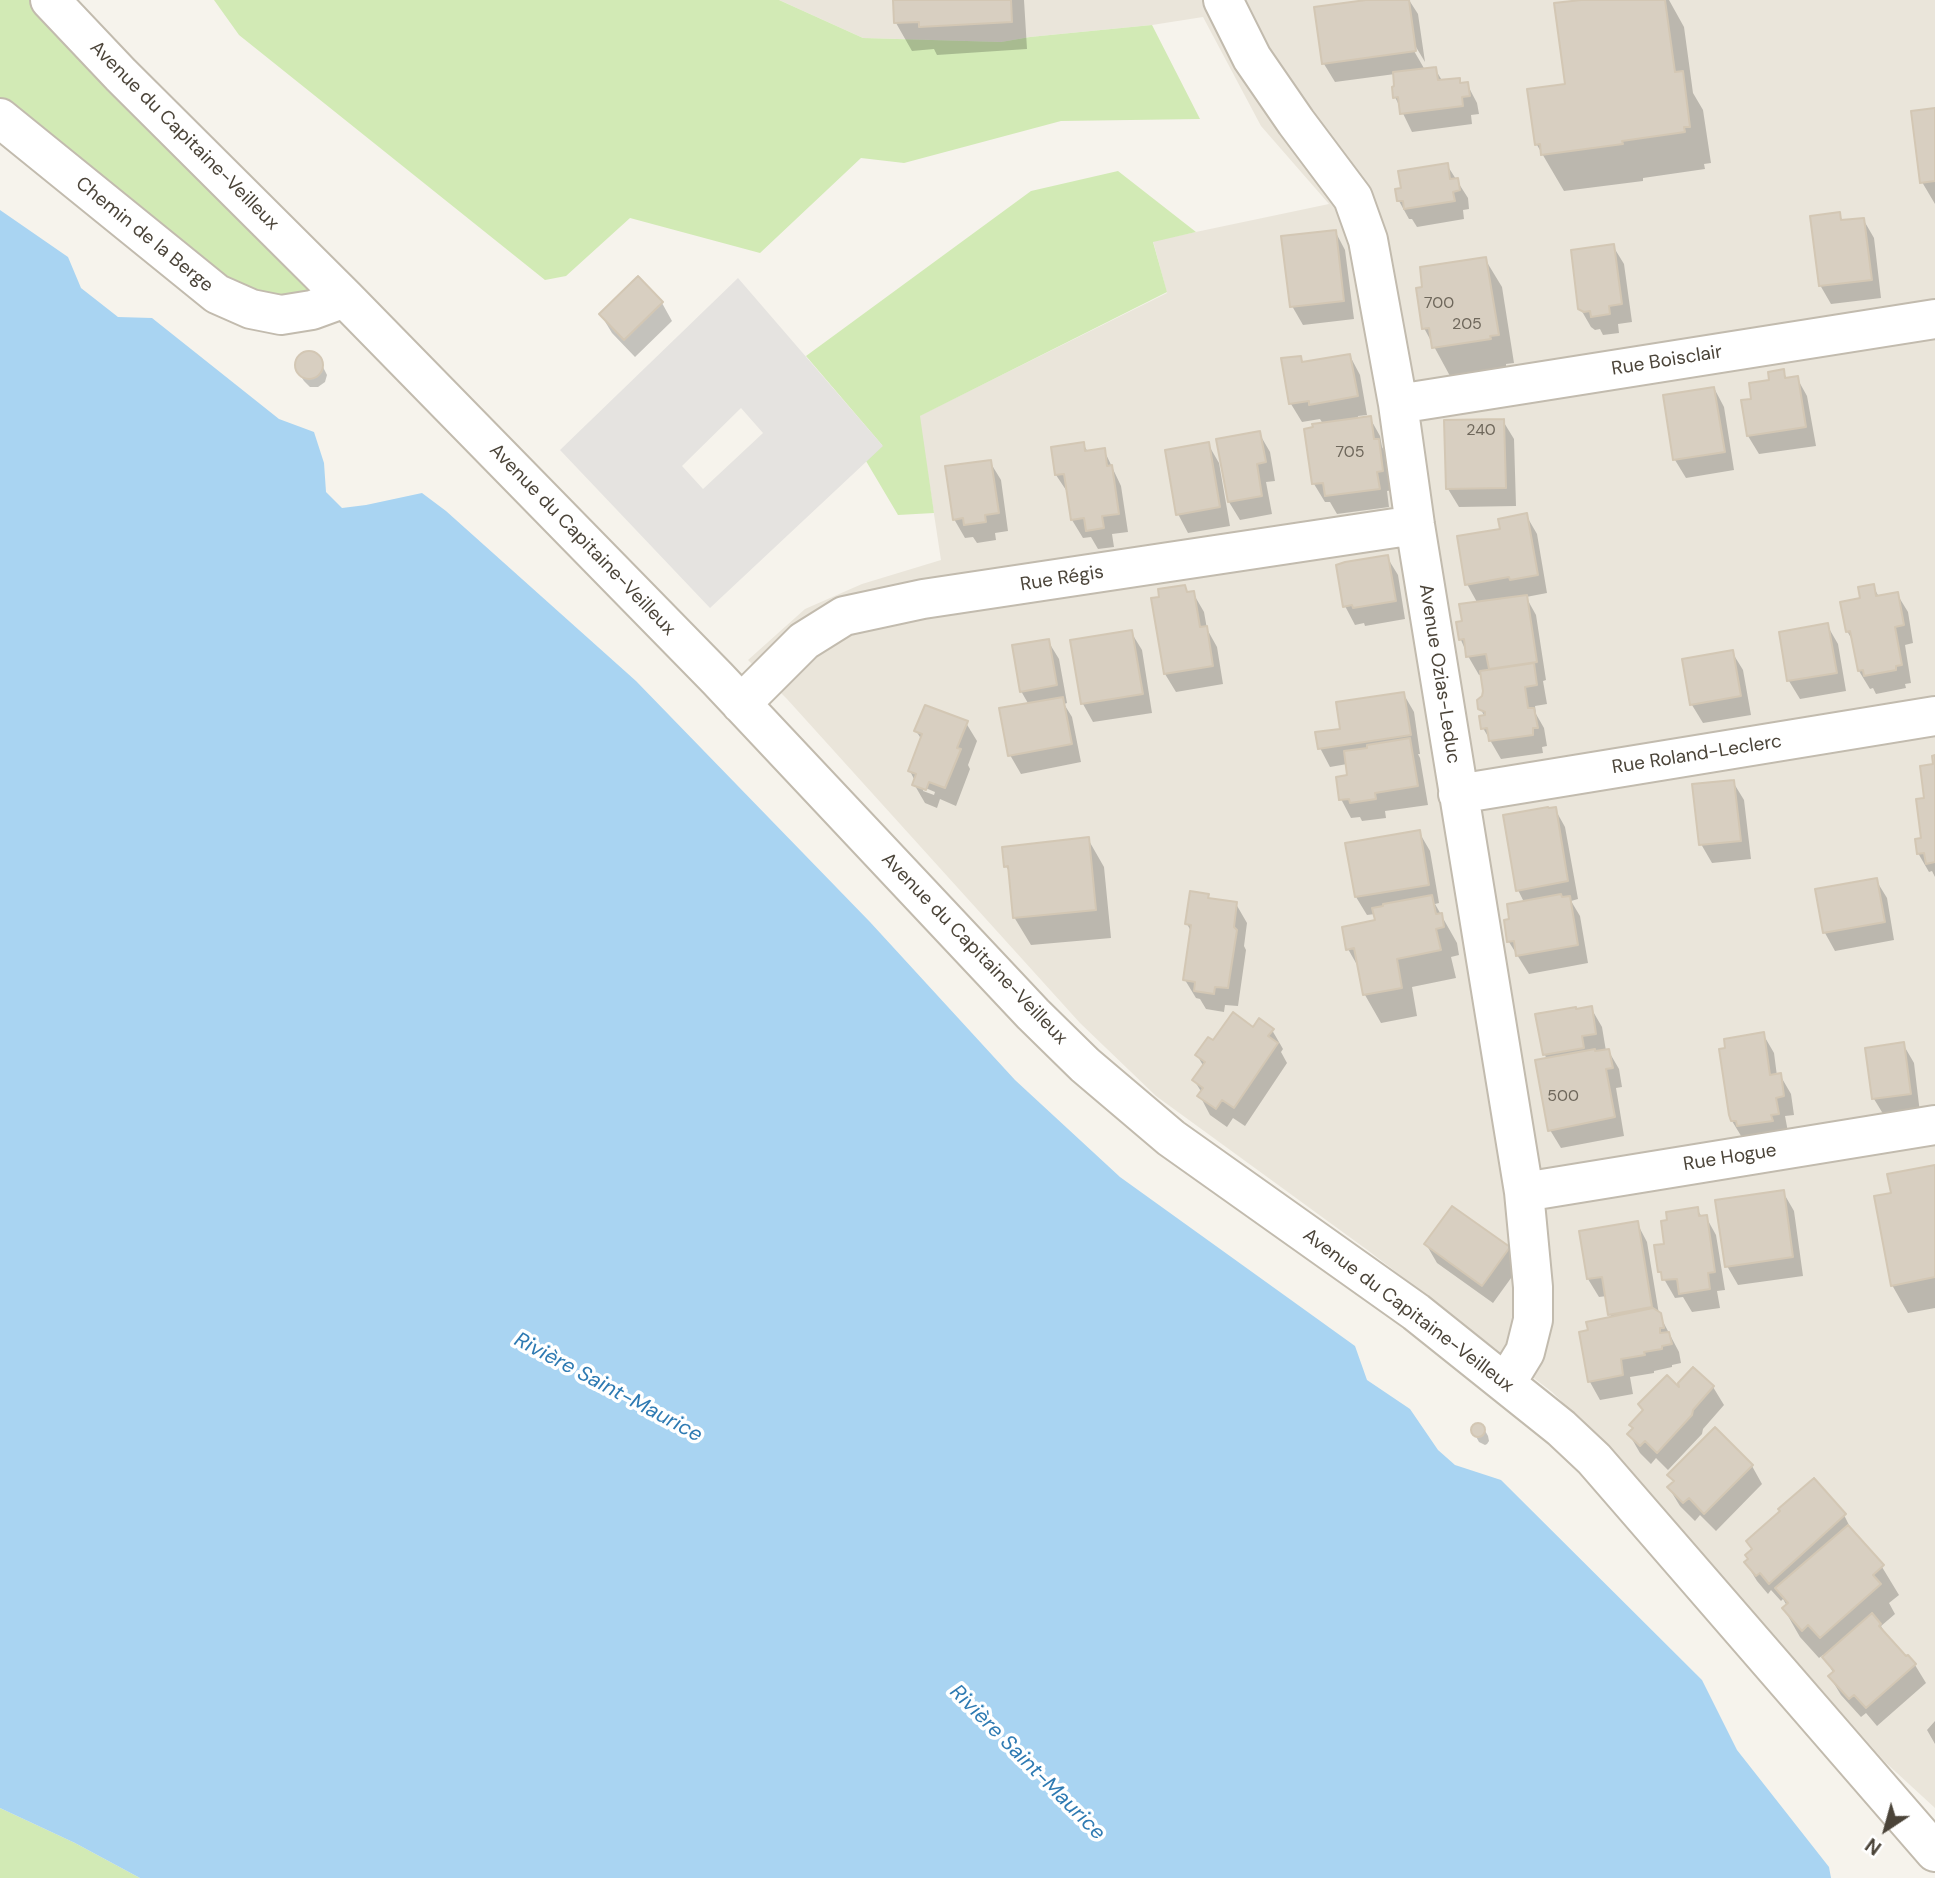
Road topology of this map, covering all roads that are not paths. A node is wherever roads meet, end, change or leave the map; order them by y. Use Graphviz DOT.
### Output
graph roads {
  1 [pos="50,0"];
  2 [pos="1223,0"];
  3 [pos="0,118"];
  4 [pos="345,298"];
  5 [pos="1935,319"];
  6 [pos="1398,404"];
  7 [pos="1415,525"];
  8 [pos="741,704"];
  9 [pos="1935,716"];
  10 [pos="1458,794"];
  11 [pos="1935,1125"];
  12 [pos="1524,1192"];
  13 [pos="1506,1383"];
  14 [pos="1935,1852"];
  1 -- 4 [label="street, Avenue du Capitaine-Veilleux"];
  2 -- 6 [label="street, Avenue Ozias-Leduc"];
  3 -- 4 [label="street, Chemin de la Berge"];
  4 -- 8 [label="street, Avenue du Capitaine-Veilleux"];
  5 -- 6 [label="street, Rue Boisclair"];
  6 -- 7 [label="street, Avenue Ozias-Leduc"];
  7 -- 8 [label="street, Rue Régis"];
  7 -- 10 [label="street, Avenue Ozias-Leduc"];
  8 -- 13 [label="street, Avenue du Capitaine-Veilleux"];
  9 -- 10 [label="street, Rue Roland-Leclerc"];
  10 -- 12 [label="street, Avenue Ozias-Leduc"];
  11 -- 12 [label="street, Rue Hogue"];
  12 -- 13 [label="street, Avenue Ozias-Leduc"];
  13 -- 14 [label="street, Avenue du Capitaine-Veilleux"];
}
